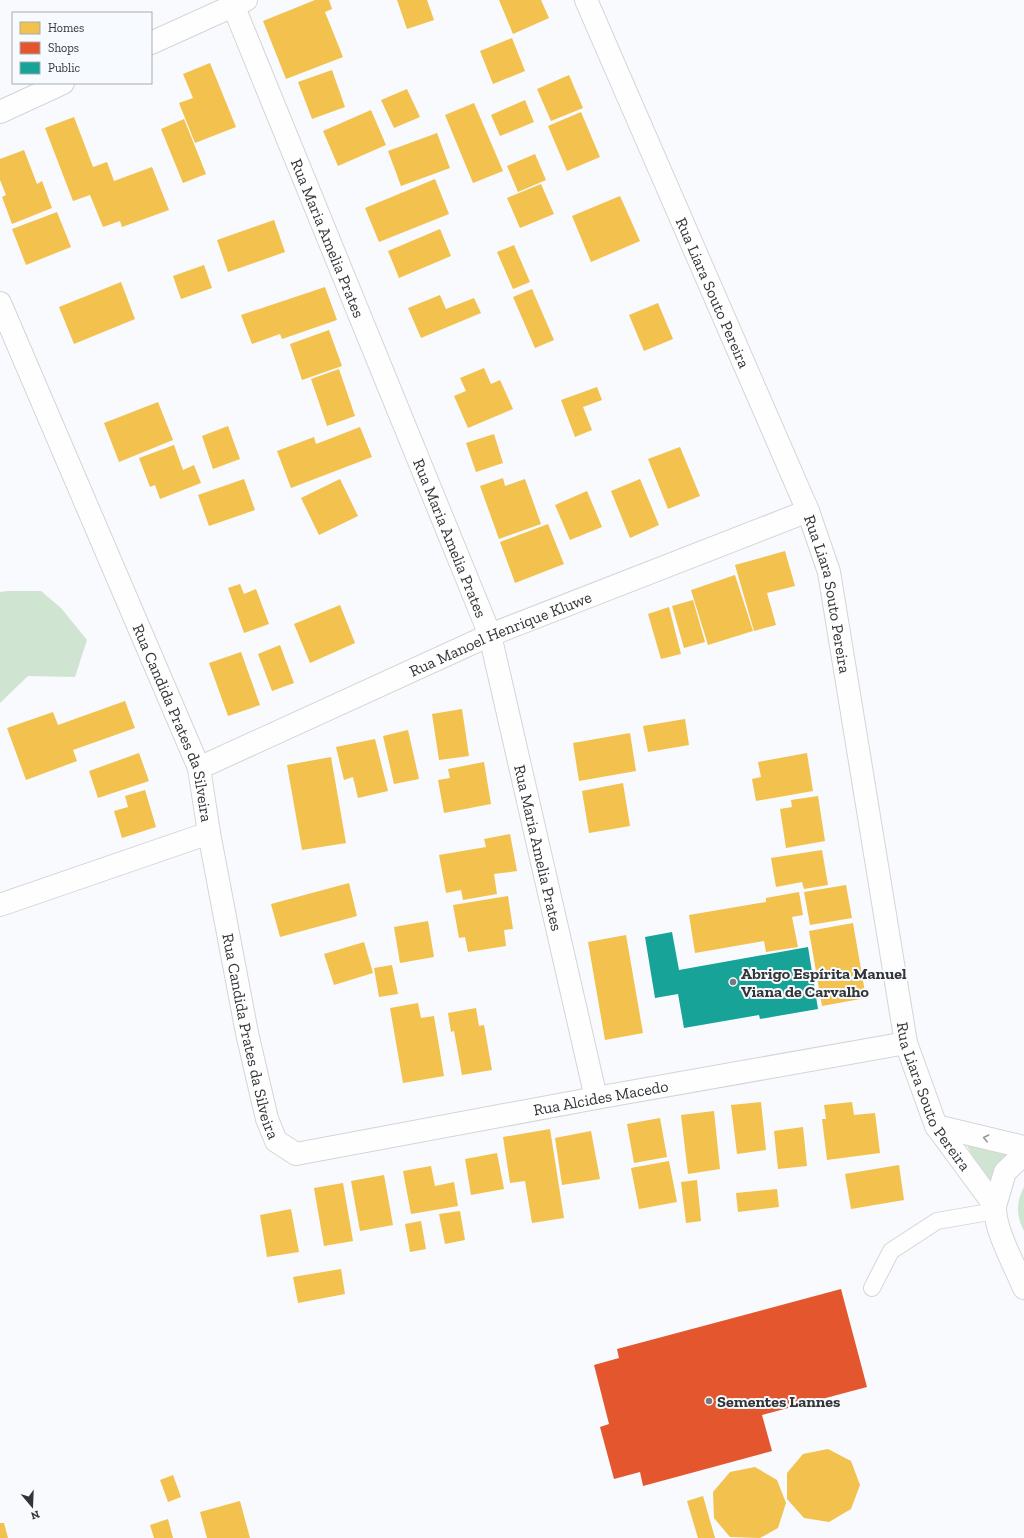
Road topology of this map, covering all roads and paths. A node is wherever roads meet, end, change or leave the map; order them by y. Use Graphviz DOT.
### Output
graph roads {
  1 [pos="586,0"];
  2 [pos="237,2"];
  3 [pos="152,43"];
  4 [pos="61,84"];
  5 [pos="0,112"];
  6 [pos="0,303"];
  7 [pos="808,511"];
  8 [pos="490,635"];
  9 [pos="199,768"];
  10 [pos="209,833"];
  11 [pos="0,905"];
  12 [pos="906,1043"];
  13 [pos="596,1098"];
  14 [pos="936,1126"];
  15 [pos="1024,1147"];
  16 [pos="296,1154"];
  17 [pos="1024,1154"];
  18 [pos="995,1208"];
  19 [pos="1002,1236"];
  20 [pos="1024,1261"];
  21 [pos="872,1288"];
  22 [pos="1024,1288"];
  1 -- 7 [label="street, Rua Liara Souto Pereira"];
  2 -- 3 [label="street"];
  2 -- 8 [label="street, Rua Maria Amelia Prates"];
  4 -- 5 [label="street"];
  6 -- 9 [label="street, Rua Candida Prates da Silveira"];
  7 -- 8 [label="street, Rua Manoel Henrique Kluwe"];
  7 -- 12 [label="street, Rua Liara Souto Pereira"];
  8 -- 9 [label="street, Rua Manoel Henrique Kluwe"];
  8 -- 13 [label="street, Rua Maria Amelia Prates"];
  9 -- 10 [label="street, Rua Candida Prates da Silveira"];
  10 -- 11 [label="street"];
  10 -- 16 [label="street, Rua Candida Prates da Silveira"];
  12 -- 13 [label="street, Rua Alcides Macedo"];
  12 -- 14 [label="street, Rua Liara Souto Pereira"];
  13 -- 16 [label="street, Rua Alcides Macedo"];
  15 -- 14 [label="street, one-way"];
  14 -- 18 [label="street, Rua Liara Souto Pereira"];
  17 -- 18 [label="street"];
  18 -- 19 [label="street"];
  18 -- 21 [label="lane"];
  19 -- 20 [label="street"];
  19 -- 22 [label="street"];
}
